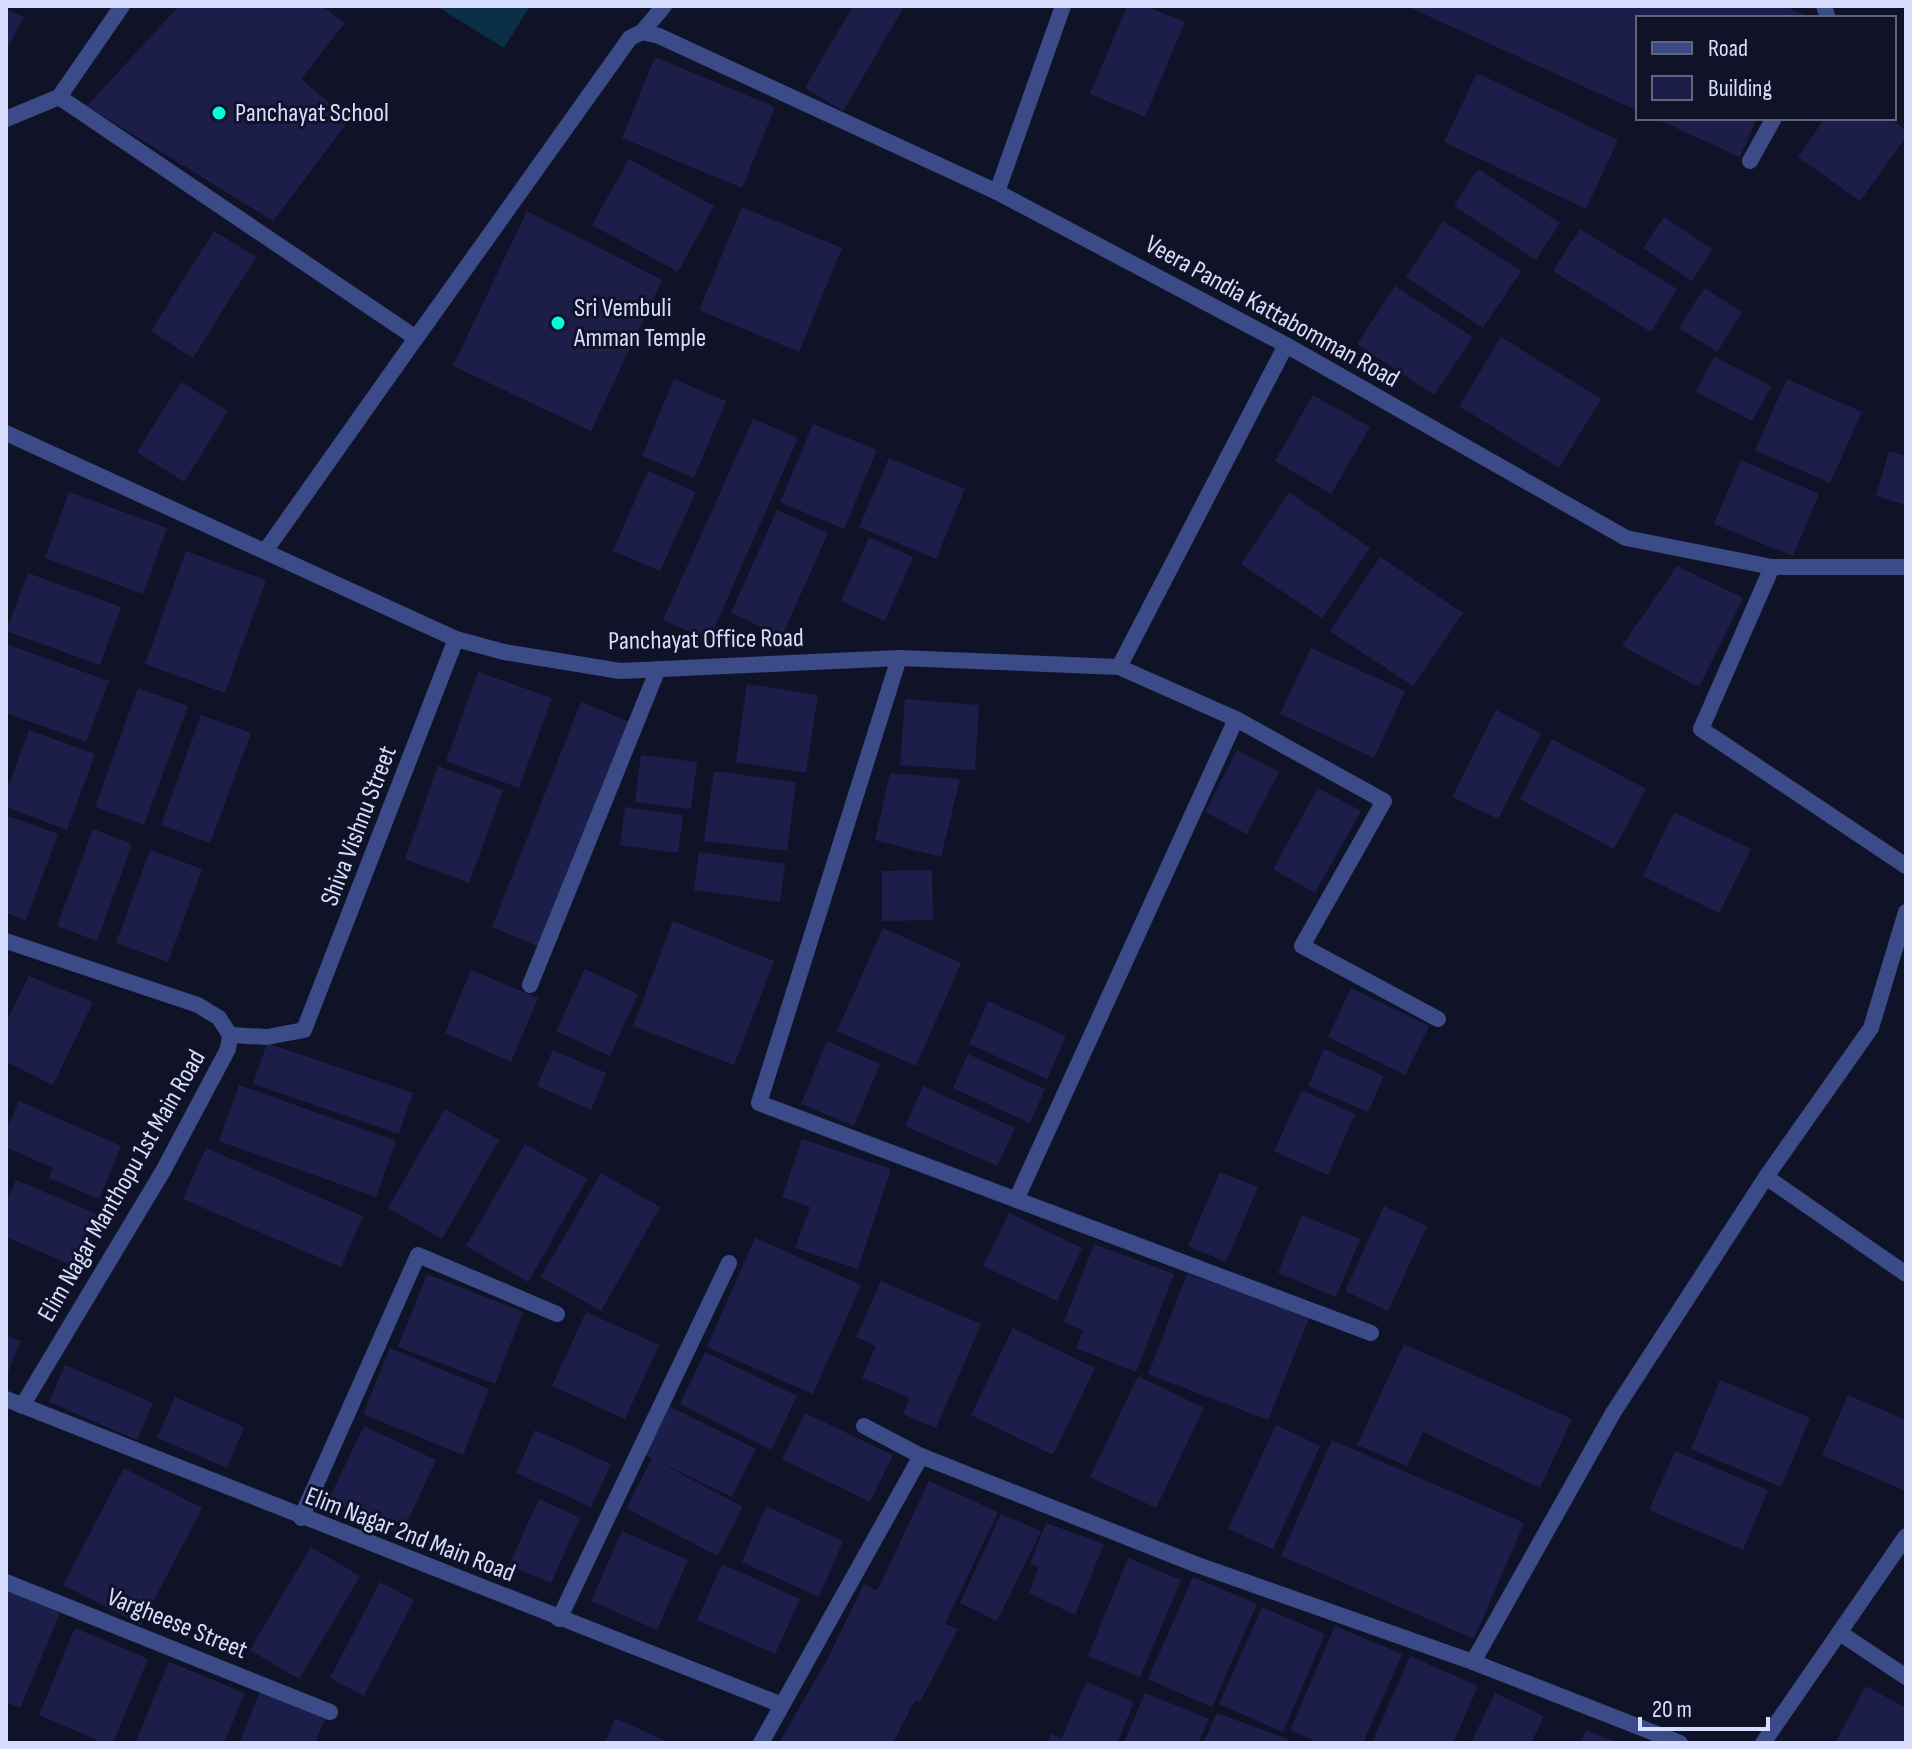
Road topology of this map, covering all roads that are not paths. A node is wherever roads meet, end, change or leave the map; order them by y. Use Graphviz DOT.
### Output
graph roads {
  1 [pos="122,6"];
  2 [pos="664,6"];
  3 [pos="1063,6"];
  4 [pos="636,35"];
  5 [pos="59,97"];
  6 [pos="6,119"];
  7 [pos="1773,120"];
  8 [pos="1750,161"];
  9 [pos="997,192"];
  10 [pos="416,338"];
  11 [pos="1286,345"];
  12 [pos="6,433"];
  13 [pos="266,550"];
  14 [pos="1772,567"];
  15 [pos="1906,567"];
  16 [pos="456,639"];
  17 [pos="899,658"];
  18 [pos="1119,667"];
  19 [pos="658,669"];
  20 [pos="1236,719"];
  21 [pos="1906,866"];
  22 [pos="1906,912"];
  23 [pos="6,941"];
  24 [pos="530,985"];
  25 [pos="1438,1019"];
  26 [pos="230,1035"];
  27 [pos="1766,1177"];
  28 [pos="1016,1200"];
  29 [pos="729,1263"];
  30 [pos="1906,1274"];
  31 [pos="557,1314"];
  32 [pos="1371,1333"];
  33 [pos="6,1399"];
  34 [pos="22,1406"];
  35 [pos="864,1426"];
  36 [pos="921,1456"];
  37 [pos="301,1518"];
  38 [pos="1906,1536"];
  39 [pos="6,1582"];
  40 [pos="559,1619"];
  41 [pos="1840,1633"];
  42 [pos="1473,1662"];
  43 [pos="1906,1677"];
  44 [pos="782,1705"];
  45 [pos="330,1712"];
  46 [pos="761,1743"];
  47 [pos="1680,1743"];
  48 [pos="1763,1743"];
  1 -- 5 [label="street"];
  2 -- 4 [label="street"];
  3 -- 9 [label="street"];
  4 -- 9 [label="street, Veera Pandia Kattabomman Road"];
  4 -- 10 [label="street"];
  5 -- 6 [label="street"];
  5 -- 10 [label="street"];
  7 -- 8 [label="street"];
  9 -- 11 [label="street, Veera Pandia Kattabomman Road"];
  10 -- 13 [label="street"];
  11 -- 14 [label="street, Veera Pandia Kattabomman Road"];
  11 -- 18 [label="street"];
  12 -- 13 [label="street, Panchayat Office Road"];
  13 -- 16 [label="street, Panchayat Office Road"];
  14 -- 15 [label="street, Veera Pandia Kattabomman Road"];
  14 -- 21 [label="street"];
  16 -- 19 [label="street, Panchayat Office Road"];
  16 -- 26 [label="street, Shiva Vishnu Street"];
  17 -- 18 [label="street, Panchayat Office Road"];
  17 -- 19 [label="street, Panchayat Office Road"];
  17 -- 28 [label="street"];
  18 -- 20 [label="street, Panchayat Office Road"];
  19 -- 24 [label="street"];
  20 -- 25 [label="street, Panchayat Office Road"];
  20 -- 28 [label="street"];
  22 -- 27 [label="street"];
  23 -- 26 [label="street, Elim Nagar Manthopu 1st Main Road"];
  26 -- 34 [label="street, Elim Nagar Manthopu 1st Main Road"];
  27 -- 30 [label="street"];
  27 -- 42 [label="street"];
  28 -- 32 [label="street"];
  29 -- 40 [label="street"];
  31 -- 37 [label="street"];
  33 -- 34 [label="street, Elim Nagar 2nd Main Road"];
  34 -- 37 [label="street, Elim Nagar 2nd Main Road"];
  35 -- 36 [label="street"];
  36 -- 42 [label="street"];
  36 -- 44 [label="street"];
  37 -- 40 [label="street, Elim Nagar 2nd Main Road"];
  38 -- 41 [label="street"];
  39 -- 45 [label="street, Vargheese Street"];
  40 -- 44 [label="street, Elim Nagar 2nd Main Road"];
  41 -- 43 [label="street"];
  41 -- 48 [label="street"];
  42 -- 47 [label="street"];
  44 -- 46 [label="street"];
}
